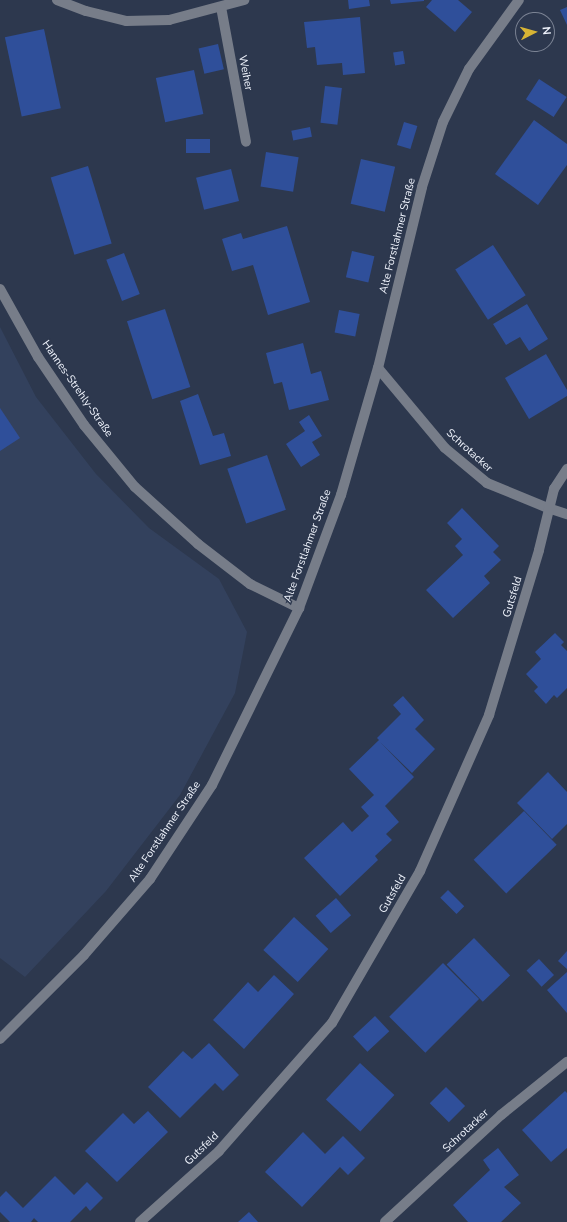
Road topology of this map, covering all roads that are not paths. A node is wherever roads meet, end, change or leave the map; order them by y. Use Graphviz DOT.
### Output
graph roads {
  1 [pos="58,0"];
  2 [pos="244,0"];
  3 [pos="519,0"];
  4 [pos="221,7"];
  5 [pos="246,142"];
  6 [pos="0,289"];
  7 [pos="378,368"];
  8 [pos="567,469"];
  9 [pos="548,508"];
  10 [pos="567,514"];
  11 [pos="299,608"];
  12 [pos="0,1039"];
  13 [pos="567,1062"];
  14 [pos="140,1222"];
  15 [pos="385,1222"];
  1 -- 4 [label="street"];
  2 -- 4 [label="street"];
  3 -- 7 [label="street, Alte Forstlahmer Straße"];
  4 -- 5 [label="street, Weiher"];
  6 -- 11 [label="street, Hannes-Strehly-Straße"];
  7 -- 9 [label="street, Schrotacker"];
  7 -- 11 [label="street, Alte Forstlahmer Straße"];
  8 -- 9 [label="street"];
  9 -- 10 [label="street, Schrotacker"];
  9 -- 14 [label="street, Gutsfeld"];
  11 -- 12 [label="street, Alte Forstlahmer Straße"];
  13 -- 15 [label="street, Schrotacker"];
}
